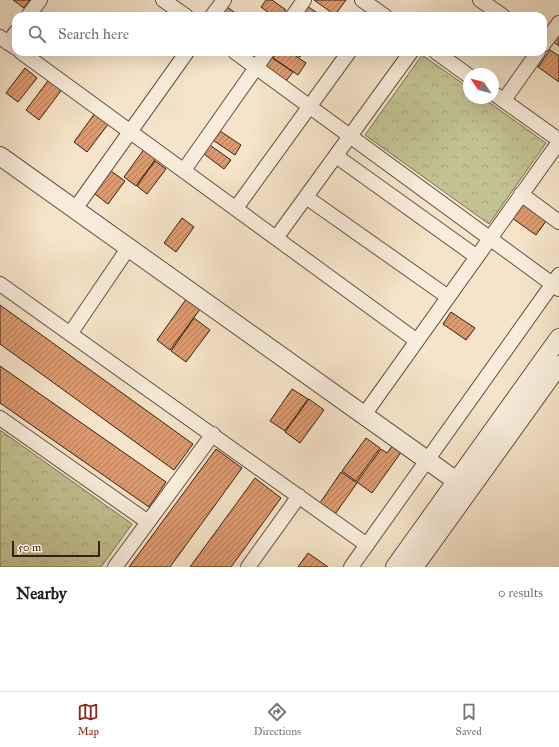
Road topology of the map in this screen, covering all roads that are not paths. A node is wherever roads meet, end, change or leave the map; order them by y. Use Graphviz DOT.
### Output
graph roads {
  1 [pos="40,0"];
  2 [pos="164,0"];
  3 [pos="224,0"];
  4 [pos="304,0"];
  5 [pos="362,0"];
  6 [pos="480,0"];
  7 [pos="31,12"];
  8 [pos="180,12"];
  9 [pos="215,12"];
  10 [pos="296,12"];
  11 [pos="376,12"];
  12 [pos="497,12"];
  13 [pos="559,22"];
  14 [pos="547,39"];
  15 [pos="27,56"];
  16 [pos="184,56"];
  17 [pos="241,56"];
  18 [pos="264,56"];
  19 [pos="346,56"];
  20 [pos="408,56"];
  21 [pos="442,56"];
  22 [pos="534,56"];
  23 [pos="256,67"];
  24 [pos="463,72"];
  25 [pos="499,96"];
  26 [pos="499,98"];
  27 [pos="310,106"];
  28 [pos="131,131"];
  29 [pos="350,136"];
  30 [pos="559,141"];
  31 [pos="0,156"];
  32 [pos="336,156"];
  33 [pos="184,170"];
  34 [pos="521,194"];
  35 [pos="306,196"];
  36 [pos="236,208"];
  37 [pos="75,209"];
  38 [pos="559,222"];
  39 [pos="276,238"];
  40 [pos="490,238"];
  41 [pos="129,248"];
  42 [pos="477,257"];
  43 [pos="557,282"];
  44 [pos="0,284"];
  45 [pos="448,297"];
  46 [pos="70,334"];
  47 [pos="559,338"];
  48 [pos="417,341"];
  49 [pos="559,365"];
  50 [pos="364,415"];
  51 [pos="0,418"];
  52 [pos="213,434"];
  53 [pos="427,460"];
  54 [pos="463,486"];
  55 [pos="299,496"];
  56 [pos="148,522"];
  57 [pos="367,544"];
  58 [pos="115,567"];
  59 [pos="248,567"];
  60 [pos="351,567"];
  61 [pos="395,567"];
  62 [pos="414,567"];
  1 -- 7 [label="street"];
  2 -- 8 [label="street"];
  3 -- 9 [label="street"];
  4 -- 10 [label="street"];
  5 -- 11 [label="street"];
  6 -- 12 [label="street"];
  13 -- 14 [label="street"];
  15 -- 28 [label="street"];
  16 -- 28 [label="street"];
  17 -- 23 [label="street"];
  18 -- 23 [label="street"];
  19 -- 27 [label="street"];
  20 -- 29 [label="street"];
  21 -- 24 [label="street"];
  22 -- 25 [label="street"];
  23 -- 27 [label="street"];
  23 -- 33 [label="street"];
  26 -- 30 [label="street"];
  27 -- 29 [label="street"];
  27 -- 36 [label="street"];
  28 -- 33 [label="street"];
  28 -- 37 [label="street"];
  29 -- 32 [label="street"];
  29 -- 40 [label="street"];
  30 -- 34 [label="street"];
  31 -- 37 [label="street"];
  32 -- 35 [label="street"];
  32 -- 42 [label="street"];
  33 -- 36 [label="street"];
  34 -- 38 [label="street"];
  34 -- 40 [label="street"];
  35 -- 39 [label="street"];
  35 -- 45 [label="street"];
  36 -- 39 [label="street"];
  37 -- 41 [label="street"];
  39 -- 48 [label="street"];
  40 -- 42 [label="street"];
  40 -- 43 [label="street"];
  41 -- 46 [label="street"];
  41 -- 50 [label="street"];
  42 -- 45 [label="street"];
  43 -- 53 [label="street"];
  44 -- 46 [label="street"];
  45 -- 48 [label="street"];
  46 -- 52 [label="street"];
  47 -- 54 [label="street"];
  48 -- 50 [label="street"];
  49 -- 54 [label="street"];
  50 -- 53 [label="street"];
  51 -- 56 [label="street"];
  52 -- 55 [label="street"];
  52 -- 56 [label="street"];
  53 -- 54 [label="street"];
  53 -- 57 [label="street"];
  54 -- 61 [label="street"];
  54 -- 62 [label="street"];
  55 -- 57 [label="street"];
  55 -- 59 [label="street"];
  56 -- 58 [label="street"];
  57 -- 60 [label="street"];
}
